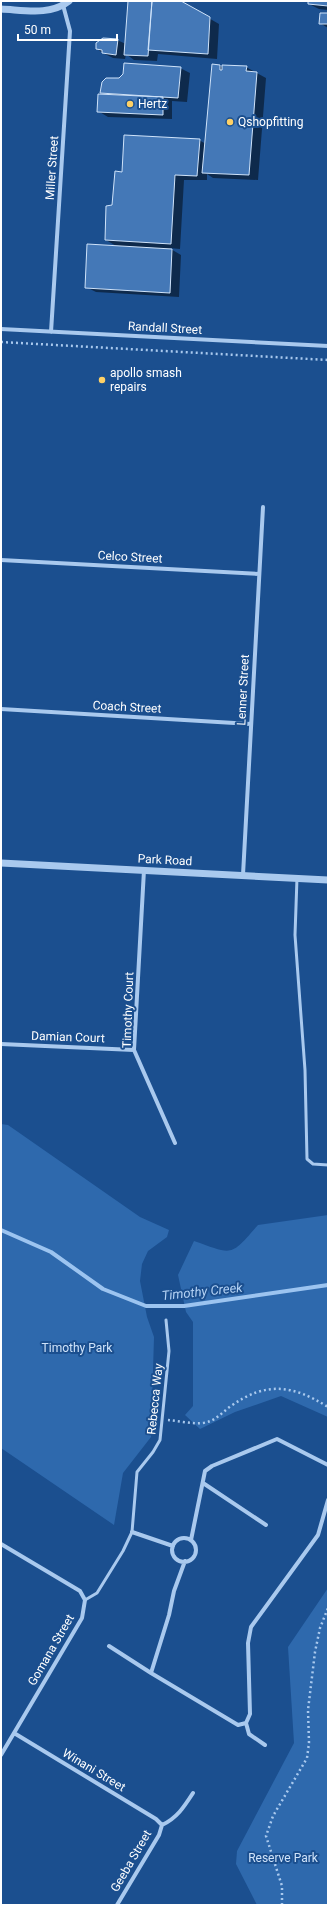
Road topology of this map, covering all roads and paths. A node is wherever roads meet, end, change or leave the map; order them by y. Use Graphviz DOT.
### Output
graph roads {
  1 [pos="66,3"];
  2 [pos="1,9"];
  3 [pos="1,329"];
  4 [pos="50,332"];
  5 [pos="1,342"];
  6 [pos="328,346"];
  7 [pos="328,360"];
  8 [pos="263,507"];
  9 [pos="1,560"];
  10 [pos="259,574"];
  11 [pos="1,709"];
  12 [pos="252,724"];
  13 [pos="1,863"];
  14 [pos="144,870"];
  15 [pos="243,874"];
  16 [pos="297,878"];
  17 [pos="328,880"];
  18 [pos="1,1044"];
  19 [pos="134,1050"];
  20 [pos="175,1143"];
  21 [pos="328,1165"];
  22 [pos="166,1320"];
  23 [pos="328,1407"];
  24 [pos="162,1420"];
  25 [pos="328,1465"];
  26 [pos="202,1483"];
  27 [pos="328,1500"];
  28 [pos="266,1525"];
  29 [pos="132,1532"];
  30 [pos="191,1540"];
  31 [pos="1,1544"];
  32 [pos="173,1546"];
  33 [pos="185,1561"];
  34 [pos="85,1600"];
  35 [pos="328,1608"];
  36 [pos="109,1646"];
  37 [pos="151,1673"];
  38 [pos="246,1723"];
  39 [pos="14,1733"];
  40 [pos="266,1745"];
  41 [pos="1,1755"];
  42 [pos="193,1793"];
  43 [pos="162,1826"];
  44 [pos="117,1905"];
  45 [pos="282,1905"];
  1 -- 2 [label="street"];
  1 -- 4 [label="street, Miller Street"];
  3 -- 4 [label="street, Randall Street"];
  4 -- 6 [label="street, Randall Street"];
  5 -- 7 [label="path"];
  8 -- 10 [label="street, Lenner Street"];
  9 -- 10 [label="street, Celco Street"];
  10 -- 12 [label="street, Lenner Street"];
  11 -- 12 [label="street, Coach Street"];
  12 -- 15 [label="street, Lenner Street"];
  13 -- 14 [label="street, Park Road"];
  14 -- 15 [label="street, Park Road"];
  14 -- 19 [label="street, Timothy Court"];
  15 -- 16 [label="street, Park Road"];
  16 -- 17 [label="street, Park Road"];
  16 -- 21 [label="lane"];
  18 -- 19 [label="street, Damian Court"];
  19 -- 20 [label="street, Timothy Court"];
  22 -- 24 [label="lane, Rebecca Way"];
  23 -- 24 [label="path"];
  24 -- 29 [label="lane, Rebecca Way"];
  25 -- 26 [label="street"];
  26 -- 28 [label="street"];
  26 -- 30 [label="street"];
  27 -- 38 [label="street"];
  29 -- 32 [label="street"];
  29 -- 34 [label="lane, Rebecca Way"];
  30 -- 32 [label="street"];
  30 -- 33 [label="street"];
  31 -- 34 [label="street"];
  32 -- 33 [label="street"];
  33 -- 37 [label="street"];
  34 -- 39 [label="street, Gomana Street"];
  35 -- 45 [label="path"];
  36 -- 37 [label="street"];
  37 -- 38 [label="street"];
  38 -- 40 [label="street"];
  39 -- 41 [label="street, Gomana Street"];
  39 -- 43 [label="street, Winani Street"];
  42 -- 43 [label="street"];
  43 -- 44 [label="street, Geeba Street"];
}
